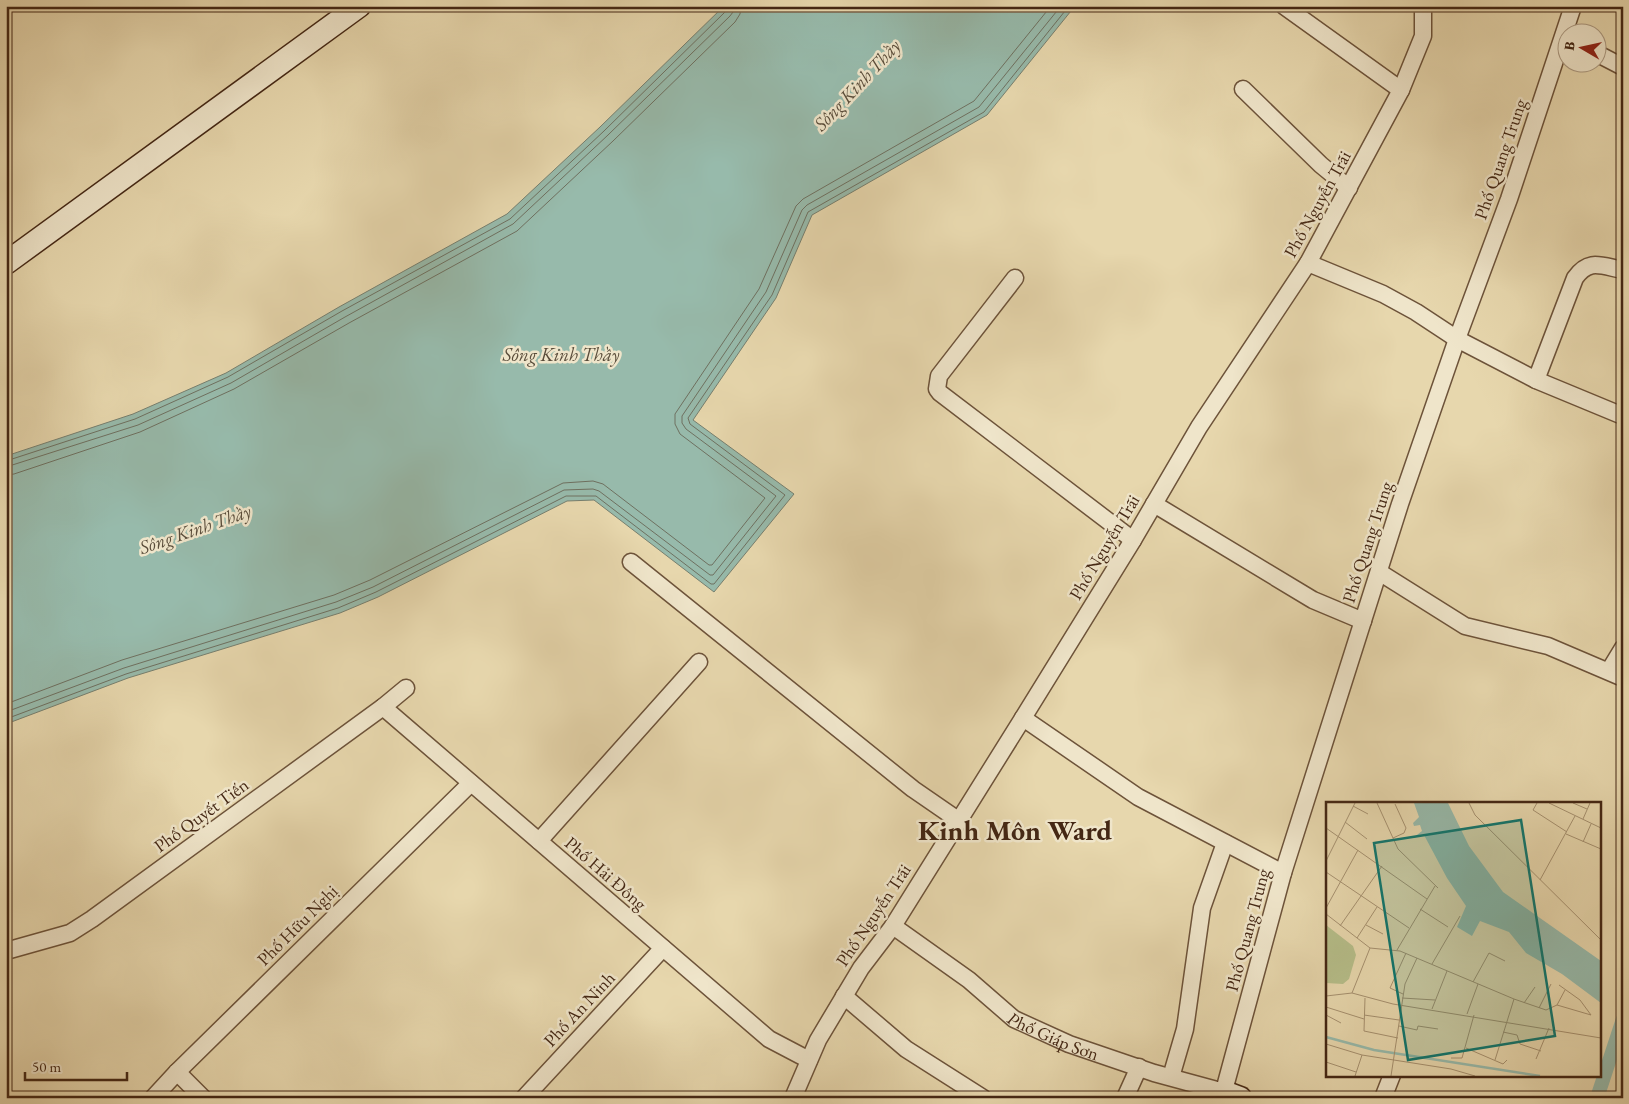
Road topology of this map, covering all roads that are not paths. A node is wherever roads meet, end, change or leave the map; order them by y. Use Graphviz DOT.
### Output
graph roads {
  1 [pos="358,6"];
  2 [pos="1284,6"];
  3 [pos="1424,6"];
  4 [pos="1573,6"];
  5 [pos="1569,22"];
  6 [pos="1606,58"];
  7 [pos="1556,64"];
  8 [pos="1623,67"];
  9 [pos="1243,89"];
  10 [pos="1402,90"];
  11 [pos="1349,188"];
  12 [pos="6,263"];
  13 [pos="1308,263"];
  14 [pos="1623,270"];
  15 [pos="1015,278"];
  16 [pos="1456,340"];
  17 [pos="1536,380"];
  18 [pos="1623,416"];
  19 [pos="1154,504"];
  20 [pos="1132,540"];
  21 [pos="631,562"];
  22 [pos="1379,572"];
  23 [pos="1363,621"];
  24 [pos="1623,648"];
  25 [pos="699,662"];
  26 [pos="1616,675"];
  27 [pos="406,688"];
  28 [pos="383,707"];
  29 [pos="1023,718"];
  30 [pos="471,783"];
  31 [pos="958,820"];
  32 [pos="538,841"];
  33 [pos="1225,843"];
  34 [pos="1283,874"];
  35 [pos="893,926"];
  36 [pos="663,948"];
  37 [pos="6,951"];
  38 [pos="844,996"];
  39 [pos="809,1060"];
  40 [pos="1139,1067"];
  41 [pos="176,1072"];
  42 [pos="1392,1076"];
  43 [pos="1171,1077"];
  44 [pos="1228,1096"];
  45 [pos="153,1098"];
  46 [pos="204,1098"];
  47 [pos="524,1098"];
  48 [pos="793,1098"];
  49 [pos="983,1098"];
  50 [pos="1125,1098"];
  51 [pos="1383,1098"];
  1 -- 12 [label="street"];
  2 -- 10 [label="street"];
  3 -- 10 [label="street, Phố Nguyễn Trãi"];
  4 -- 5 [label="street, Phố Quang Trung"];
  6 -- 8 [label="street"];
  7 -- 16 [label="street, Phố Quang Trung"];
  9 -- 11 [label="street"];
  10 -- 11 [label="street, Phố Nguyễn Trãi"];
  11 -- 13 [label="street, Phố Nguyễn Trãi"];
  13 -- 16 [label="street"];
  13 -- 19 [label="street, Phố Nguyễn Trãi"];
  14 -- 17 [label="street"];
  15 -- 20 [label="street"];
  16 -- 17 [label="street"];
  16 -- 22 [label="street, Phố Quang Trung"];
  17 -- 18 [label="street"];
  19 -- 20 [label="street, Phố Nguyễn Trãi"];
  19 -- 23 [label="street"];
  20 -- 29 [label="street, Phố Nguyễn Trãi"];
  21 -- 31 [label="street"];
  22 -- 23 [label="street, Phố Quang Trung"];
  22 -- 26 [label="street"];
  23 -- 34 [label="street, Phố Quang Trung"];
  24 -- 26 [label="street"];
  25 -- 32 [label="street"];
  27 -- 28 [label="street, Phố Quyết Tiến"];
  28 -- 30 [label="street, Phố Hải Đông"];
  28 -- 37 [label="street, Phố Quyết Tiến"];
  29 -- 31 [label="street, Phố Nguyễn Trãi"];
  29 -- 33 [label="street"];
  30 -- 32 [label="street, Phố Hải Đông"];
  30 -- 41 [label="street, Phố Hữu Nghị"];
  31 -- 35 [label="street, Phố Nguyễn Trãi"];
  32 -- 36 [label="street, Phố Hải Đông"];
  33 -- 34 [label="street"];
  33 -- 43 [label="street"];
  34 -- 44 [label="street, Phố Quang Trung"];
  35 -- 38 [label="street, Phố Nguyễn Trãi"];
  35 -- 40 [label="street, Phố Giáp Sơn"];
  36 -- 39 [label="street, Phố Hải Đông"];
  36 -- 47 [label="street, Phố An Ninh"];
  38 -- 39 [label="street, Phố Nguyễn Trãi"];
  38 -- 49 [label="street"];
  39 -- 48 [label="street, Phố Nguyễn Trãi"];
  40 -- 43 [label="street, Phố Giáp Sơn"];
  40 -- 50 [label="street"];
  41 -- 45 [label="street, Phố Hữu Nghị"];
  41 -- 46 [label="street"];
  42 -- 51 [label="street"];
  43 -- 44 [label="street, Phố Giáp Sơn"];
}
